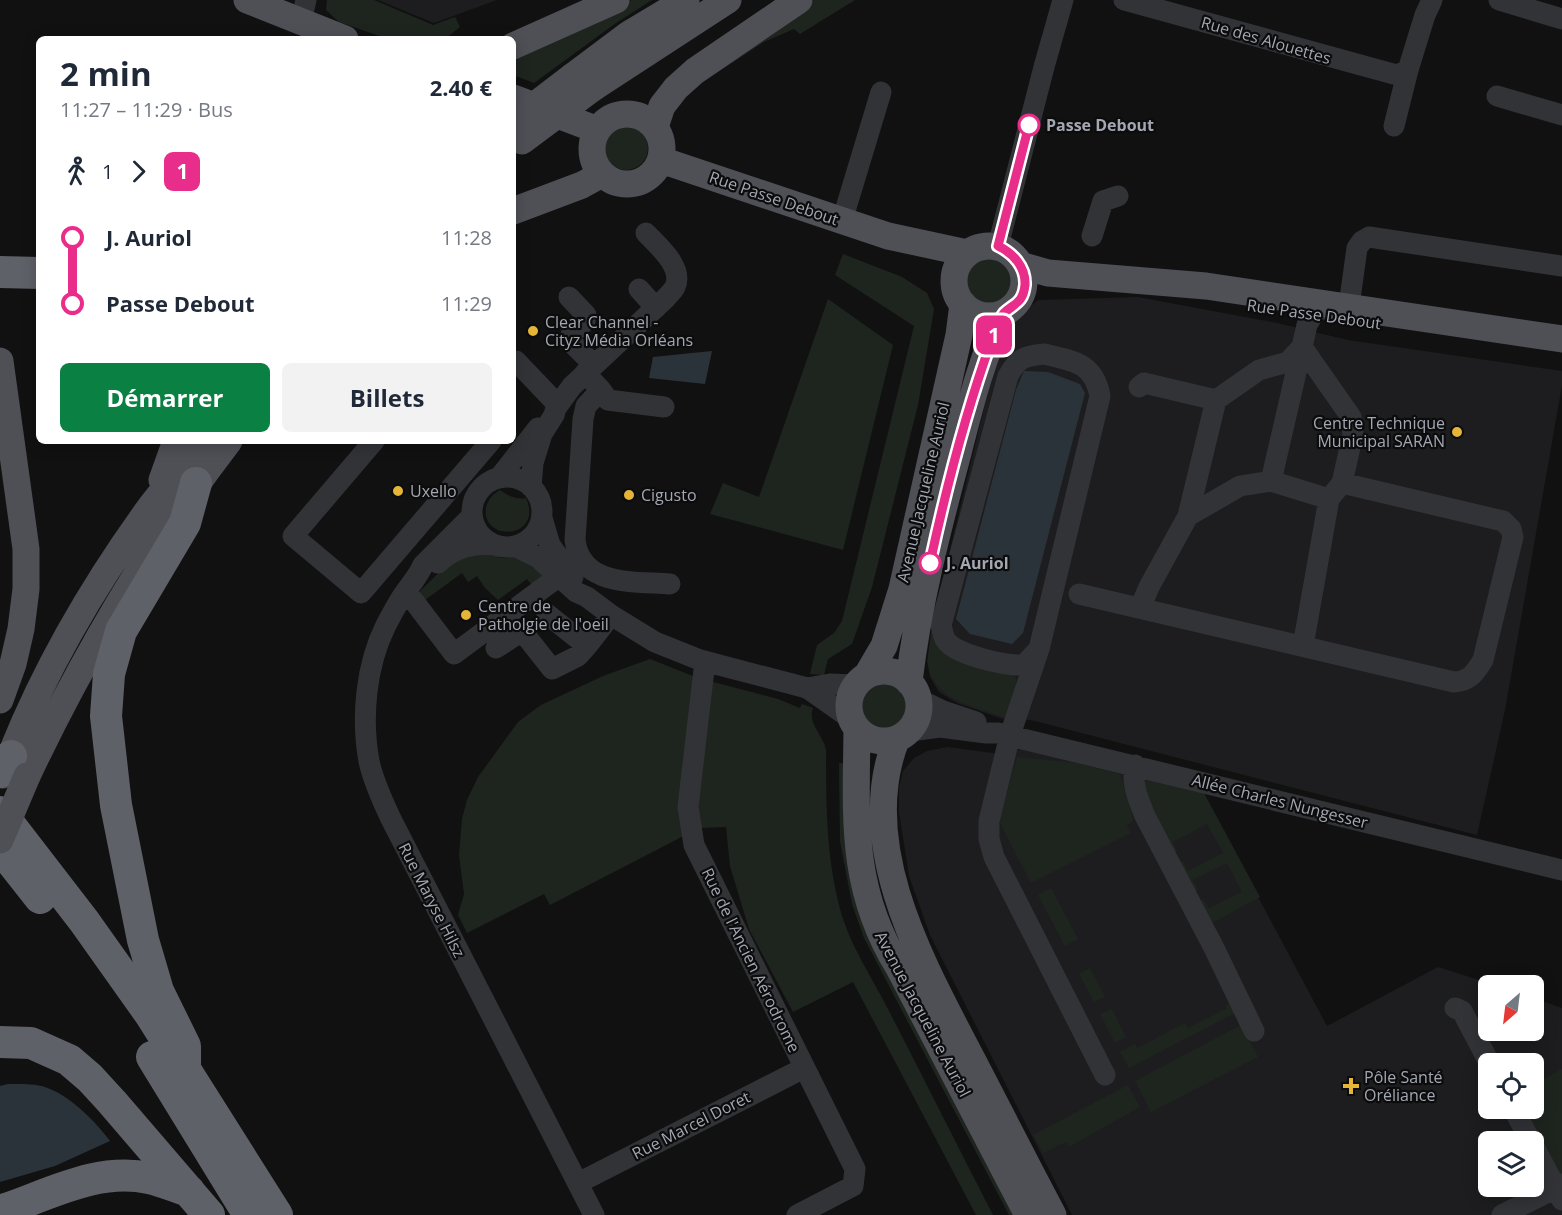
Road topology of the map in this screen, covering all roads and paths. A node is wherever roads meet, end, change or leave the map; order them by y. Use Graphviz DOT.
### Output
graph roads {
  1 [pos="247,0"];
  2 [pos="616,0"];
  3 [pos="686,0"];
  4 [pos="728,0"];
  5 [pos="799,0"];
  6 [pos="1064,0"];
  7 [pos="1124,0"];
  8 [pos="1432,0"];
  9 [pos="1499,0"];
  10 [pos="304,11"];
  11 [pos="1562,19"];
  12 [pos="341,36"];
  13 [pos="516,45"];
  14 [pos="1408,70"];
  15 [pos="583,82"];
  16 [pos="881,92"];
  17 [pos="1497,96"];
  18 [pos="516,99"];
  19 [pos="1562,115"];
  20 [pos="1394,126"];
  21 [pos="655,127"];
  22 [pos="596,132"];
  23 [pos="516,137"];
  24 [pos="661,160"];
  25 [pos="602,174"];
  26 [pos="1119,196"];
  27 [pos="516,210"];
  28 [pos="842,221"];
  29 [pos="646,233"];
  30 [pos="888,236"];
  31 [pos="1092,236"];
  32 [pos="998,246"];
  33 [pos="967,253"];
  34 [pos="1020,265"];
  35 [pos="1562,266"];
  36 [pos="1102,279"];
  37 [pos="639,289"];
  38 [pos="959,294"];
  39 [pos="568,297"];
  40 [pos="1013,304"];
  41 [pos="656,308"];
  42 [pos="1360,308"];
  43 [pos="1303,313"];
  44 [pos="1475,328"];
  45 [pos="1561,338"];
  46 [pos="1302,347"];
  47 [pos="0,361"];
  48 [pos="516,361"];
  49 [pos="590,369"];
  50 [pos="1139,387"];
  51 [pos="601,390"];
  52 [pos="1216,400"];
  53 [pos="557,407"];
  54 [pos="664,407"];
  55 [pos="175,444"];
  56 [pos="201,444"];
  57 [pos="227,444"];
  58 [pos="371,444"];
  59 [pos="489,444"];
  60 [pos="499,478"];
  61 [pos="1271,481"];
  62 [pos="196,483"];
  63 [pos="531,487"];
  64 [pos="1336,491"];
  65 [pos="152,506"];
  66 [pos="472,516"];
  67 [pos="1188,516"];
  68 [pos="542,518"];
  69 [pos="506,546"];
  70 [pos="420,574"];
  71 [pos="558,577"];
  72 [pos="670,584"];
  73 [pos="1079,594"];
  74 [pos="587,597"];
  75 [pos="413,600"];
  76 [pos="1140,608"];
  77 [pos="548,614"];
  78 [pos="611,615"];
  79 [pos="586,646"];
  80 [pos="1302,646"];
  81 [pos="496,648"];
  82 [pos="1039,649"];
  83 [pos="705,661"];
  84 [pos="861,680"];
  85 [pos="807,688"];
  86 [pos="914,690"];
  87 [pos="0,700"];
  88 [pos="854,724"];
  89 [pos="1004,734"];
  90 [pos="903,735"];
  91 [pos="1135,765"];
  92 [pos="12,768"];
  93 [pos="0,785"];
  94 [pos="0,812"];
  95 [pos="0,840"];
  96 [pos="0,847"];
  97 [pos="1562,870"];
  98 [pos="1455,1008"];
  99 [pos="1254,1031"];
  100 [pos="0,1042"];
  101 [pos="1484,1053"];
  102 [pos="184,1068"];
  103 [pos="804,1068"];
  104 [pos="1105,1075"];
  105 [pos="1544,1164"];
  106 [pos="578,1183"];
  107 [pos="190,1191"];
  108 [pos="1560,1191"];
  109 [pos="0,1210"];
  110 [pos="809,1212"];
  111 [pos="209,1215"];
  112 [pos="249,1215"];
  113 [pos="277,1215"];
  114 [pos="594,1215"];
  115 [pos="1028,1215"];
  116 [pos="1053,1215"];
  117 [pos="1502,1215"];
  1 -- 10 [label="main road"];
  2 -- 13 [label="main road"];
  3 -- 15 [label="main road"];
  4 -- 15 [label="main road"];
  5 -- 21 [label="main road"];
  6 -- 32 [label="street"];
  7 -- 14 [label="street, Rue des Alouettes"];
  8 -- 14 [label="street"];
  9 -- 11 [label="street"];
  10 -- 12 [label="main road"];
  14 -- 20 [label="street"];
  15 -- 23 [label="main road, bridge"];
  16 -- 28 [label="street"];
  17 -- 19 [label="street"];
  18 -- 22 [label="main road"];
  21 -- 22 [label="main road"];
  21 -- 24 [label="main road"];
  22 -- 25 [label="main road"];
  24 -- 25 [label="main road"];
  24 -- 28 [label="main road, Rue Passe Debout"];
  25 -- 27 [label="main road"];
  26 -- 31 [label="street"];
  28 -- 30 [label="main road, Rue Passe Debout"];
  29 -- 41 [label="street"];
  30 -- 33 [label="main road, Rue Passe Debout"];
  30 -- 38 [label="main road, Rue Passe Debout"];
  32 -- 33 [label="main road"];
  32 -- 34 [label="main road"];
  33 -- 38 [label="main road"];
  34 -- 36 [label="main road, Rue Passe Debout"];
  34 -- 40 [label="main road"];
  35 -- 42 [label="street"];
  36 -- 40 [label="main road, Rue Passe Debout"];
  36 -- 43 [label="main road, Rue Passe Debout"];
  37 -- 41 [label="street"];
  38 -- 40 [label="main road"];
  38 -- 84 [label="main road, Avenue Jacqueline Auriol"];
  39 -- 49 [label="street"];
  40 -- 86 [label="main road, Avenue Jacqueline Auriol"];
  41 -- 49 [label="street"];
  42 -- 43 [label="main road, Rue Passe Debout"];
  42 -- 44 [label="main road, Rue Passe Debout"];
  43 -- 44 [label="main road, Rue Passe Debout"];
  43 -- 46 [label="street"];
  44 -- 45 [label="main road, Rue Passe Debout"];
  46 -- 52 [label="street"];
  46 -- 61 [label="street"];
  46 -- 64 [label="street"];
  47 -- 87 [label="main road"];
  48 -- 53 [label="street"];
  49 -- 51 [label="street"];
  49 -- 53 [label="street"];
  50 -- 52 [label="street"];
  51 -- 54 [label="street"];
  51 -- 72 [label="street"];
  52 -- 67 [label="street"];
  53 -- 60 [label="street"];
  53 -- 63 [label="street"];
  55 -- 65 [label="main road"];
  56 -- 65 [label="main road"];
  57 -- 62 [label="main road"];
  58 -- 59 [label="street"];
  60 -- 63 [label="street"];
  60 -- 66 [label="street"];
  61 -- 64 [label="street"];
  61 -- 67 [label="street"];
  62 -- 92 [label="main road"];
  62 -- 102 [label="highway"];
  63 -- 68 [label="street"];
  64 -- 80 [label="street"];
  64 -- 80 [label="street"];
  65 -- 92 [label="main road"];
  66 -- 69 [label="street"];
  66 -- 70 [label="street, Rue Maryse Hilsz"];
  67 -- 76 [label="street"];
  68 -- 69 [label="street"];
  68 -- 74 [label="street"];
  69 -- 70 [label="street, Rue Maryse Hilsz"];
  69 -- 71 [label="street"];
  70 -- 106 [label="street, Rue Maryse Hilsz"];
  71 -- 74 [label="street"];
  71 -- 75 [label="street"];
  73 -- 76 [label="street"];
  74 -- 78 [label="street"];
  76 -- 80 [label="street"];
  77 -- 79 [label="street"];
  78 -- 79 [label="street"];
  78 -- 83 [label="street"];
  79 -- 81 [label="street"];
  82 -- 82 [label="street"];
  82 -- 89 [label="street"];
  83 -- 85 [label="street"];
  83 -- 103 [label="street, Rue de l'Ancien Aérodrome"];
  84 -- 85 [label="street"];
  84 -- 86 [label="main road"];
  84 -- 88 [label="main road"];
  85 -- 88 [label="street"];
  86 -- 89 [label="street, Allée Charles Nungesser"];
  86 -- 90 [label="main road"];
  88 -- 90 [label="main road"];
  88 -- 115 [label="main road, Avenue Jacqueline Auriol"];
  89 -- 90 [label="street, Allée Charles Nungesser"];
  89 -- 91 [label="street, Allée Charles Nungesser"];
  89 -- 104 [label="street"];
  90 -- 116 [label="main road, Avenue Jacqueline Auriol"];
  91 -- 97 [label="street, Allée Charles Nungesser"];
  91 -- 99 [label="street"];
  92 -- 93 [label="main road"];
  92 -- 95 [label="main road, bridge"];
  94 -- 102 [label="highway"];
  96 -- 112 [label="highway"];
  98 -- 101 [label="street"];
  100 -- 107 [label="highway"];
  102 -- 113 [label="highway"];
  103 -- 106 [label="street, Rue Marcel Doret"];
  103 -- 110 [label="street, Rue de l'Ancien Aérodrome"];
  105 -- 108 [label="street"];
  106 -- 114 [label="street, Rue Maryse Hilsz"];
  107 -- 109 [label="highway"];
  107 -- 111 [label="highway"];
  108 -- 117 [label="street"];
}
